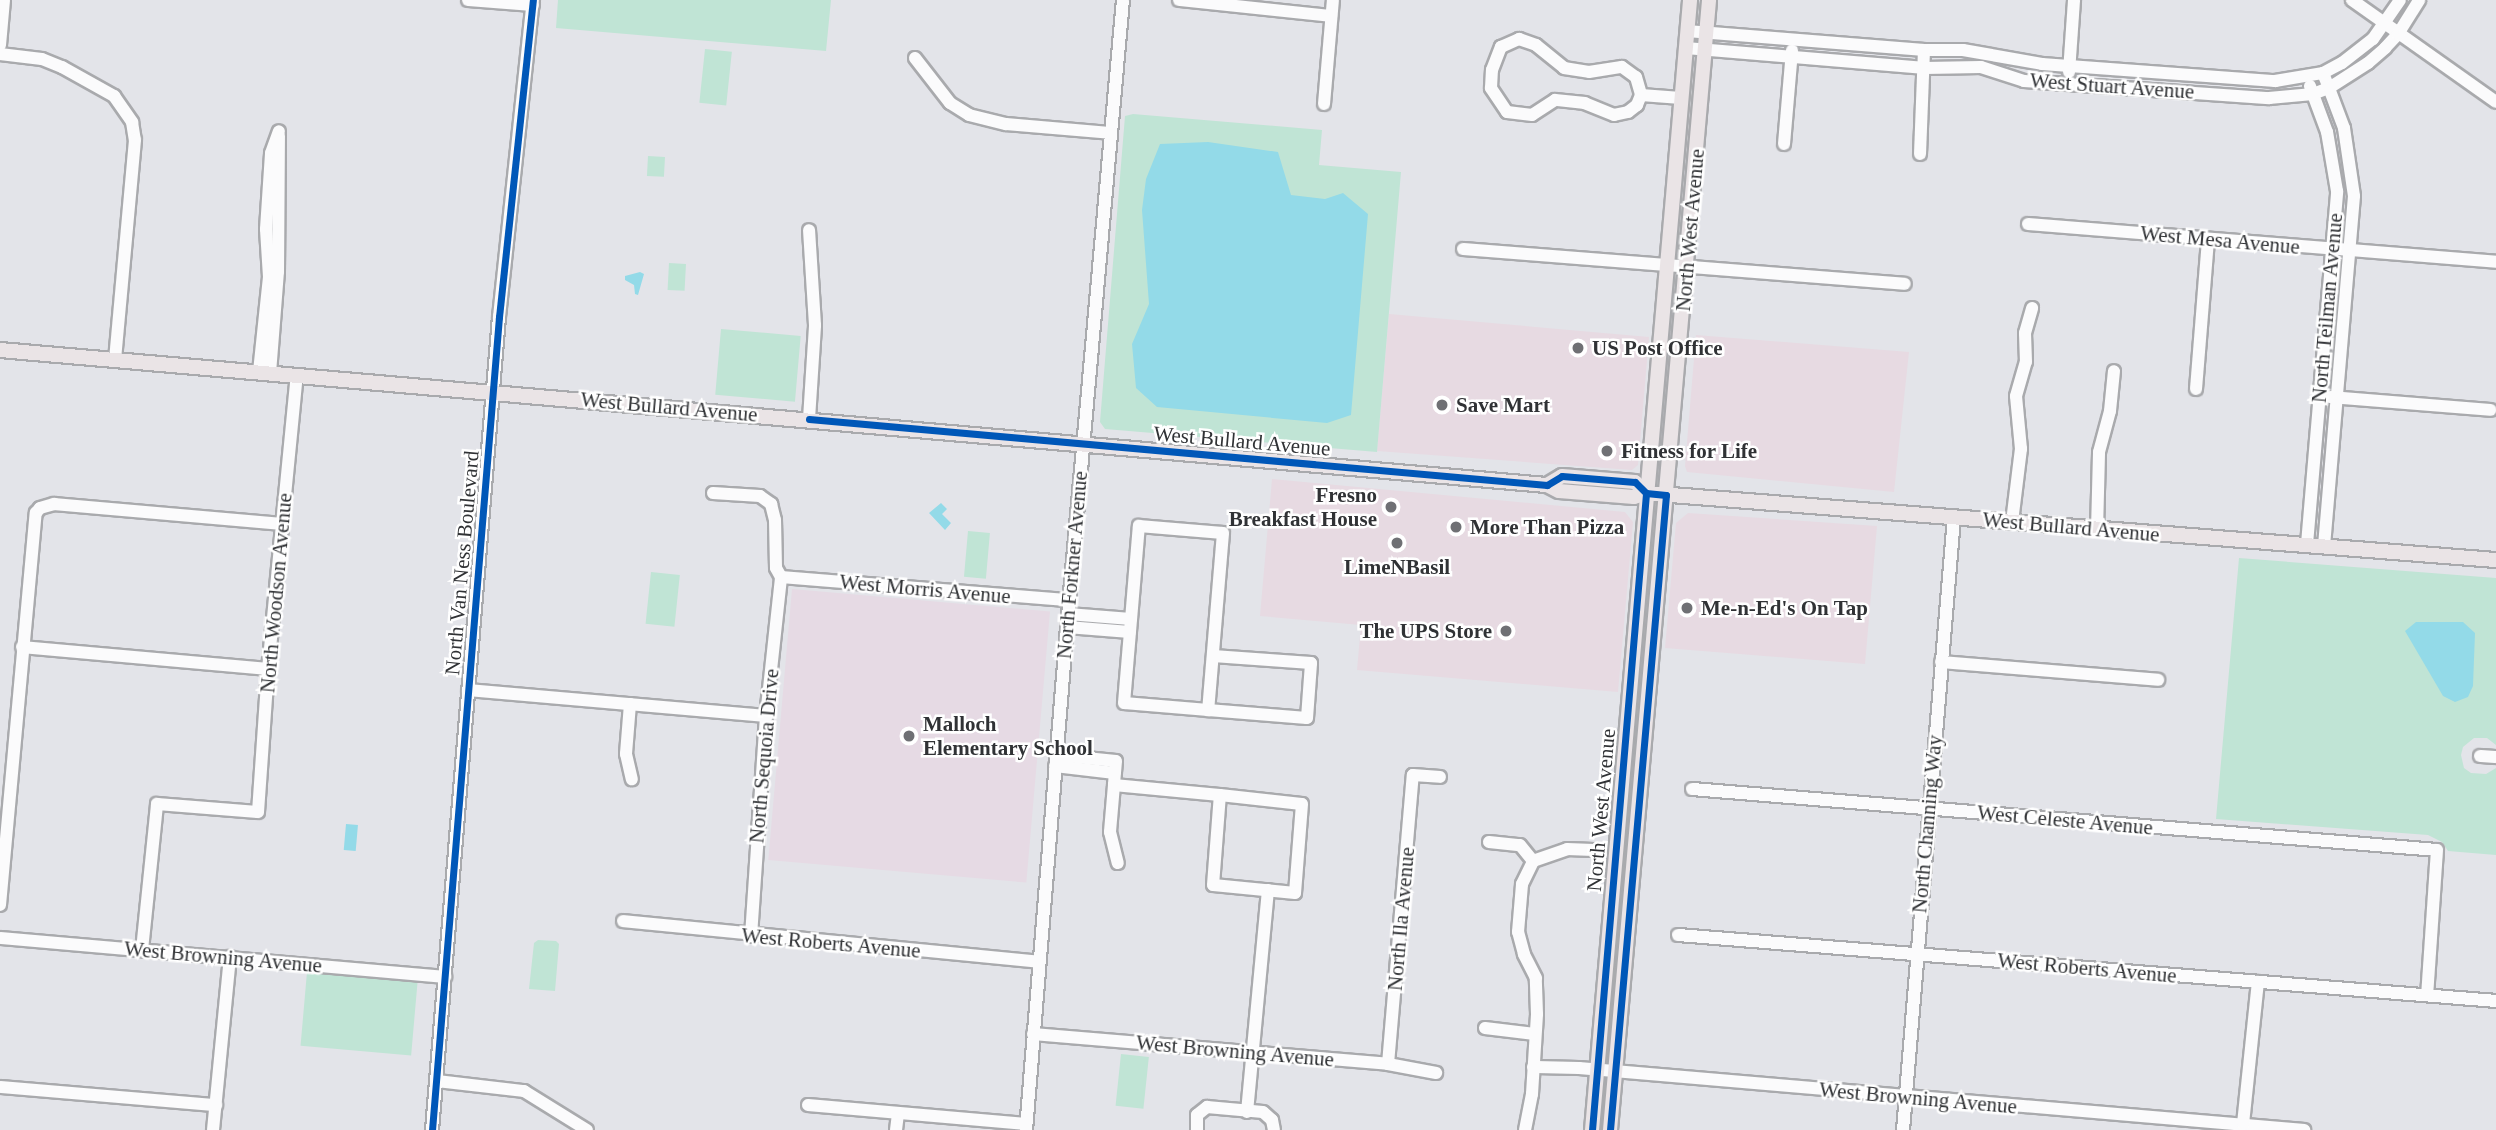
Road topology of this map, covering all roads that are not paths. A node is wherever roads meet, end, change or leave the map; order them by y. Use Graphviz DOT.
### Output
graph roads {
  1 [pos="4,0"];
  2 [pos="468,0"];
  3 [pos="1123,0"];
  4 [pos="1179,0"];
  5 [pos="1333,0"];
  6 [pos="1690,0"];
  7 [pos="1709,0"];
  8 [pos="2074,0"];
  9 [pos="2352,0"];
  10 [pos="2400,0"];
  11 [pos="2419,0"];
  12 [pos="533,2"];
  13 [pos="1331,16"];
  14 [pos="2385,25"];
  15 [pos="1687,31"];
  16 [pos="1706,33"];
  17 [pos="2398,34"];
  18 [pos="1792,40"];
  19 [pos="0,45"];
  20 [pos="1686,48"];
  21 [pos="1704,48"];
  22 [pos="1924,50"];
  23 [pos="0,54"];
  24 [pos="1791,56"];
  25 [pos="915,58"];
  26 [pos="2069,66"];
  27 [pos="1926,68"];
  28 [pos="2323,73"];
  29 [pos="2306,76"];
  30 [pos="2068,82"];
  31 [pos="2329,88"];
  32 [pos="2312,94"];
  33 [pos="1641,95"];
  34 [pos="1681,98"];
  35 [pos="2496,102"];
  36 [pos="1324,104"];
  37 [pos="1110,133"];
  38 [pos="1784,144"];
  39 [pos="1920,154"];
  40 [pos="274,180"];
  41 [pos="2028,225"];
  42 [pos="809,230"];
  43 [pos="2208,239"];
  44 [pos="1463,249"];
  45 [pos="2333,249"];
  46 [pos="2350,250"];
  47 [pos="2496,262"];
  48 [pos="1667,266"];
  49 [pos="1687,268"];
  50 [pos="1905,284"];
  51 [pos="2032,308"];
  52 [pos="0,351"];
  53 [pos="115,360"];
  54 [pos="2114,371"];
  55 [pos="265,372"];
  56 [pos="297,375"];
  57 [pos="2196,389"];
  58 [pos="495,393"];
  59 [pos="2319,396"];
  60 [pos="2336,397"];
  61 [pos="2490,410"];
  62 [pos="809,419"];
  63 [pos="1083,443"];
  64 [pos="713,493"];
  65 [pos="1646,493"];
  66 [pos="1666,495"];
  67 [pos="1954,517"];
  68 [pos="2012,522"];
  69 [pos="282,524"];
  70 [pos="2097,530"];
  71 [pos="2307,544"];
  72 [pos="2324,546"];
  73 [pos="2496,560"];
  74 [pos="781,577"];
  75 [pos="1068,614"];
  76 [pos="1131,625"];
  77 [pos="22,647"];
  78 [pos="1213,656"];
  79 [pos="1941,662"];
  80 [pos="268,669"];
  81 [pos="2158,680"];
  82 [pos="468,690"];
  83 [pos="630,704"];
  84 [pos="1208,710"];
  85 [pos="766,716"];
  86 [pos="1624,746"];
  87 [pos="2480,756"];
  88 [pos="2496,757"];
  89 [pos="1055,760"];
  90 [pos="1115,773"];
  91 [pos="1440,777"];
  92 [pos="632,779"];
  93 [pos="1692,789"];
  94 [pos="1220,795"];
  95 [pos="1928,809"];
  96 [pos="1489,842"];
  97 [pos="1600,850"];
  98 [pos="1533,861"];
  99 [pos="1118,863"];
  100 [pos="1268,890"];
  101 [pos="0,905"];
  102 [pos="1629,920"];
  103 [pos="623,921"];
  104 [pos="1678,935"];
  105 [pos="751,936"];
  106 [pos="0,938"];
  107 [pos="142,950"];
  108 [pos="1916,954"];
  109 [pos="230,957"];
  110 [pos="1038,962"];
  111 [pos="445,977"];
  112 [pos="2258,982"];
  113 [pos="2427,995"];
  114 [pos="2496,1001"];
  115 [pos="1485,1028"];
  116 [pos="1034,1034"];
  117 [pos="1535,1034"];
  118 [pos="1252,1052"];
  119 [pos="1388,1063"];
  120 [pos="1533,1067"];
  121 [pos="1597,1070"];
  122 [pos="1616,1072"];
  123 [pos="1436,1073"];
  124 [pos="437,1081"];
  125 [pos="0,1087"];
  126 [pos="1905,1098"];
  127 [pos="216,1105"];
  128 [pos="808,1105"];
  129 [pos="1247,1111"];
  130 [pos="898,1113"];
  131 [pos="2243,1124"];
  132 [pos="1026,1127"];
  133 [pos="214,1130"];
  134 [pos="432,1130"];
  135 [pos="587,1130"];
  136 [pos="896,1130"];
  137 [pos="1196,1130"];
  138 [pos="1274,1130"];
  139 [pos="1525,1130"];
  140 [pos="1592,1130"];
  141 [pos="1610,1130"];
  142 [pos="1903,1130"];
  143 [pos="2298,1130"];
  144 [pos="2304,1130"];
  1 -- 19 [label="street"];
  2 -- 12 [label="street"];
  3 -- 37 [label="street, North Forkner Avenue"];
  4 -- 13 [label="street"];
  5 -- 13 [label="street"];
  6 -- 15 [label="main road, North West Avenue"];
  7 -- 16 [label="main road, North West Avenue"];
  8 -- 26 [label="street"];
  9 -- 14 [label="street"];
  10 -- 14 [label="street"];
  11 -- 17 [label="street"];
  12 -- 58 [label="street, North Van Ness Boulevard"];
  13 -- 36 [label="street"];
  14 -- 17 [label="street"];
  14 -- 28 [label="street"];
  15 -- 16 [label="street, West Stuart Avenue"];
  15 -- 20 [label="main road, North West Avenue"];
  16 -- 18 [label="street, West Stuart Avenue"];
  16 -- 21 [label="main road, North West Avenue"];
  17 -- 31 [label="street"];
  17 -- 35 [label="street"];
  18 -- 22 [label="street, West Stuart Avenue"];
  18 -- 24 [label="street"];
  20 -- 21 [label="street, West Stuart Avenue"];
  20 -- 34 [label="main road, North West Avenue"];
  21 -- 24 [label="street, West Stuart Avenue"];
  21 -- 49 [label="main road, North West Avenue"];
  22 -- 26 [label="street, West Stuart Avenue"];
  22 -- 27 [label="street"];
  23 -- 53 [label="street"];
  24 -- 27 [label="street, West Stuart Avenue"];
  24 -- 38 [label="street"];
  25 -- 37 [label="street"];
  26 -- 29 [label="street, West Stuart Avenue"];
  26 -- 30 [label="street"];
  27 -- 30 [label="street, West Stuart Avenue"];
  27 -- 39 [label="street"];
  28 -- 29 [label="street, West Stuart Avenue"];
  28 -- 31 [label="street, North Teilman Avenue"];
  29 -- 32 [label="street, North Teilman Avenue"];
  30 -- 32 [label="street, West Stuart Avenue"];
  31 -- 32 [label="street, West Stuart Avenue"];
  31 -- 46 [label="street, North Teilman Avenue"];
  32 -- 45 [label="street, North Teilman Avenue"];
  33 -- 33 [label="street"];
  33 -- 34 [label="street"];
  34 -- 48 [label="main road, North West Avenue"];
  37 -- 63 [label="street, North Forkner Avenue"];
  40 -- 55 [label="street"];
  41 -- 43 [label="street, West Mesa Avenue"];
  42 -- 62 [label="street"];
  43 -- 45 [label="street, West Mesa Avenue"];
  43 -- 57 [label="street"];
  44 -- 48 [label="street"];
  45 -- 46 [label="street, West Mesa Avenue"];
  45 -- 59 [label="street, North Teilman Avenue"];
  46 -- 47 [label="street, West Mesa Avenue"];
  46 -- 60 [label="street, North Teilman Avenue"];
  48 -- 49 [label="street"];
  48 -- 65 [label="main road, North West Avenue"];
  49 -- 50 [label="street"];
  49 -- 66 [label="main road, North West Avenue"];
  51 -- 68 [label="street"];
  52 -- 53 [label="main road, West Bullard Avenue"];
  53 -- 55 [label="main road, West Bullard Avenue"];
  54 -- 70 [label="street"];
  55 -- 56 [label="main road, West Bullard Avenue"];
  56 -- 58 [label="main road, West Bullard Avenue"];
  56 -- 69 [label="street, North Woodson Avenue"];
  58 -- 62 [label="main road, West Bullard Avenue"];
  58 -- 82 [label="street, North Van Ness Boulevard"];
  59 -- 60 [label="street"];
  59 -- 71 [label="street, North Teilman Avenue"];
  60 -- 61 [label="street"];
  60 -- 72 [label="street, North Teilman Avenue"];
  62 -- 63 [label="main road, West Bullard Avenue"];
  63 -- 65 [label="main road, West Bullard Avenue"];
  63 -- 75 [label="street, North Forkner Avenue"];
  64 -- 74 [label="street, North Sequoia Drive"];
  65 -- 66 [label="main road, West Bullard Avenue"];
  65 -- 86 [label="main road, North West Avenue"];
  66 -- 67 [label="main road, West Bullard Avenue"];
  66 -- 102 [label="main road, North West Avenue"];
  67 -- 68 [label="main road, West Bullard Avenue"];
  67 -- 79 [label="street, North Channing Way"];
  68 -- 70 [label="main road, West Bullard Avenue"];
  69 -- 77 [label="street"];
  69 -- 80 [label="street, North Woodson Avenue"];
  70 -- 71 [label="main road, West Bullard Avenue"];
  71 -- 72 [label="main road, West Bullard Avenue"];
  72 -- 73 [label="main road, West Bullard Avenue"];
  74 -- 75 [label="street, West Morris Avenue"];
  74 -- 85 [label="street, North Sequoia Drive"];
  75 -- 76 [label="street, West Morris Avenue"];
  75 -- 89 [label="street, North Forkner Avenue"];
  76 -- 78 [label="street"];
  76 -- 84 [label="street"];
  77 -- 80 [label="street"];
  77 -- 101 [label="street"];
  78 -- 84 [label="street"];
  78 -- 84 [label="street"];
  79 -- 81 [label="street"];
  79 -- 95 [label="street, North Channing Way"];
  80 -- 107 [label="street, North Woodson Avenue"];
  82 -- 83 [label="street"];
  82 -- 111 [label="street, North Van Ness Boulevard"];
  83 -- 85 [label="street"];
  83 -- 92 [label="street"];
  85 -- 105 [label="street, North Sequoia Drive"];
  86 -- 102 [label="main road"];
  86 -- 121 [label="main road, North West Avenue"];
  87 -- 88 [label="street"];
  89 -- 90 [label="street"];
  89 -- 110 [label="street, North Forkner Avenue"];
  90 -- 94 [label="street"];
  90 -- 99 [label="street"];
  91 -- 119 [label="street, North Ila Avenue"];
  93 -- 95 [label="street, West Celeste Avenue"];
  94 -- 100 [label="street"];
  94 -- 100 [label="street"];
  95 -- 108 [label="street, North Channing Way"];
  95 -- 113 [label="street, West Celeste Avenue"];
  96 -- 98 [label="street"];
  97 -- 98 [label="street"];
  98 -- 117 [label="street"];
  100 -- 118 [label="street"];
  102 -- 122 [label="main road, North West Avenue"];
  103 -- 105 [label="street, West Roberts Avenue"];
  104 -- 108 [label="street, West Roberts Avenue"];
  105 -- 110 [label="street, West Roberts Avenue"];
  106 -- 107 [label="street, West Browning Avenue"];
  107 -- 109 [label="street, West Browning Avenue"];
  108 -- 112 [label="street, West Roberts Avenue"];
  108 -- 126 [label="street, North Channing Way"];
  109 -- 111 [label="street, West Browning Avenue"];
  109 -- 127 [label="street"];
  110 -- 116 [label="street, North Forkner Avenue"];
  111 -- 124 [label="street, North Van Ness Boulevard"];
  112 -- 113 [label="street, West Roberts Avenue"];
  112 -- 131 [label="street"];
  113 -- 114 [label="street, West Roberts Avenue"];
  115 -- 117 [label="street"];
  116 -- 118 [label="street, West Browning Avenue"];
  116 -- 132 [label="street, North Forkner Avenue"];
  117 -- 120 [label="street"];
  118 -- 119 [label="street, West Browning Avenue"];
  118 -- 129 [label="street"];
  119 -- 123 [label="street, West Browning Avenue"];
  120 -- 121 [label="street, West Browning Avenue"];
  120 -- 139 [label="street"];
  121 -- 122 [label="street, West Browning Avenue"];
  121 -- 140 [label="main road, North West Avenue"];
  122 -- 126 [label="street, West Browning Avenue"];
  122 -- 141 [label="main road, North West Avenue"];
  124 -- 134 [label="street, North Van Ness Boulevard"];
  124 -- 135 [label="street"];
  125 -- 127 [label="street"];
  126 -- 131 [label="street, West Browning Avenue"];
  126 -- 142 [label="street, North Channing Way"];
  127 -- 133 [label="street"];
  128 -- 130 [label="street"];
  129 -- 137 [label="street"];
  129 -- 138 [label="street"];
  130 -- 132 [label="street"];
  130 -- 136 [label="street"];
  131 -- 143 [label="street, West Browning Avenue"];
  143 -- 144 [label="street, West Browning Avenue"];
}
